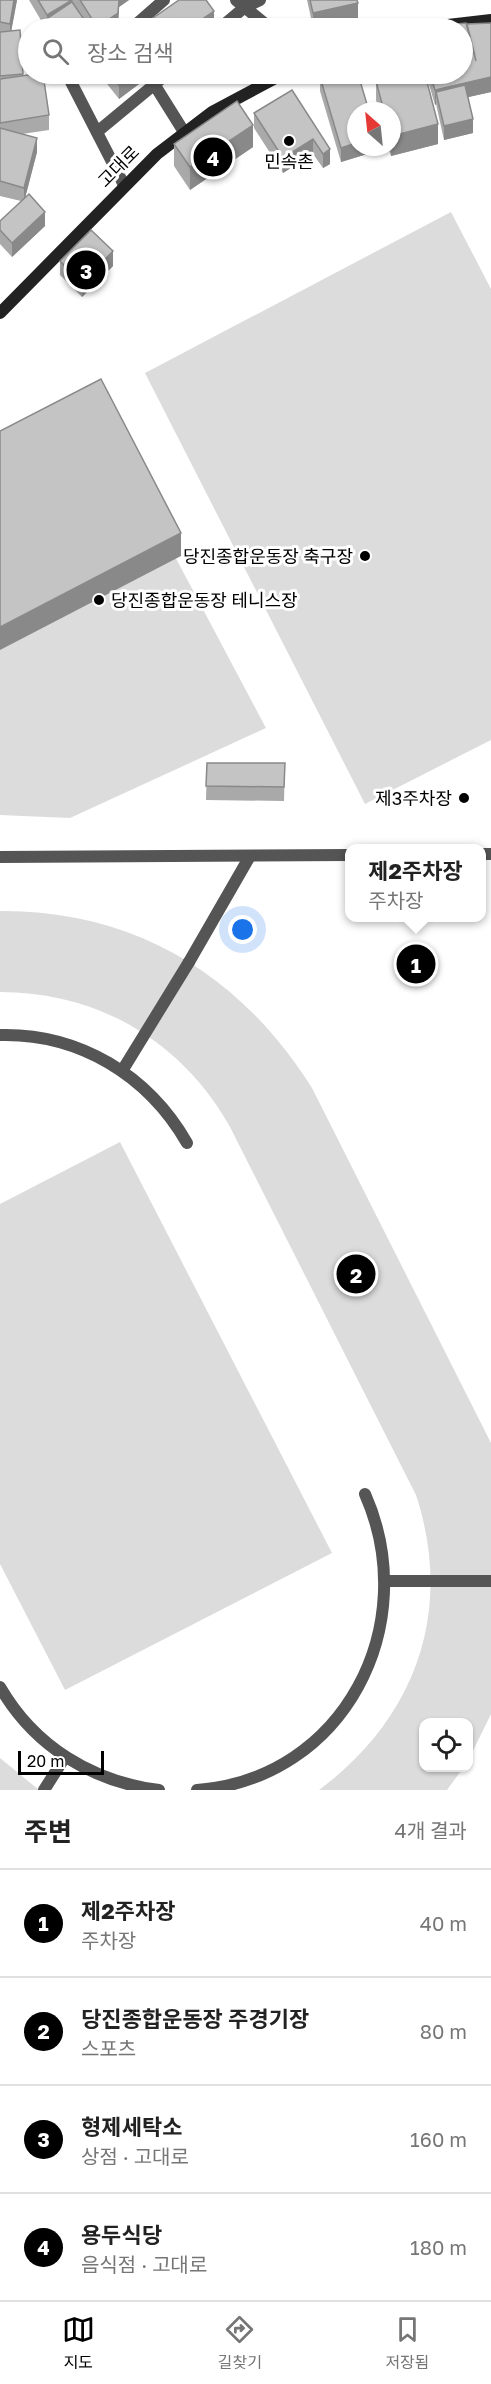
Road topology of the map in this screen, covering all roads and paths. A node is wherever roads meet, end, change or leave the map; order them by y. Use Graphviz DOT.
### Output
graph roads {
  1 [pos="164,0"];
  2 [pos="260,0"];
  3 [pos="241,4"];
  4 [pos="143,18"];
  5 [pos="229,18"];
  6 [pos="258,18"];
  7 [pos="491,20"];
  8 [pos="473,22"];
  9 [pos="72,84"];
  10 [pos="154,84"];
  11 [pos="263,84"];
  12 [pos="97,132"];
  13 [pos="184,132"];
  14 [pos="124,185"];
  15 [pos="0,313"];
  16 [pos="345,855"];
  17 [pos="250,856"];
  18 [pos="0,857"];
  19 [pos="0,1035"];
  20 [pos="123,1071"];
  21 [pos="187,1143"];
  22 [pos="365,1494"];
  23 [pos="386,1581"];
  24 [pos="491,1581"];
  25 [pos="0,1687"];
  26 [pos="65,1757"];
  27 [pos="44,1790"];
  28 [pos="159,1790"];
  29 [pos="197,1790"];
  1 -- 4 [label="street"];
  2 -- 3 [label="street"];
  3 -- 5 [label="street"];
  3 -- 6 [label="street"];
  7 -- 8 [label="street"];
  9 -- 12 [label="street"];
  10 -- 12 [label="street"];
  10 -- 13 [label="street"];
  11 -- 13 [label="street, 고대로"];
  12 -- 14 [label="street"];
  13 -- 14 [label="street, 고대로"];
  14 -- 15 [label="street, 고대로"];
  16 -- 17 [label="street"];
  17 -- 18 [label="street"];
  17 -- 20 [label="street"];
  19 -- 20 [label="street"];
  20 -- 21 [label="street"];
  22 -- 23 [label="street"];
  23 -- 24 [label="street"];
  23 -- 29 [label="street"];
  25 -- 26 [label="street"];
  26 -- 27 [label="street"];
  26 -- 28 [label="street"];
}
